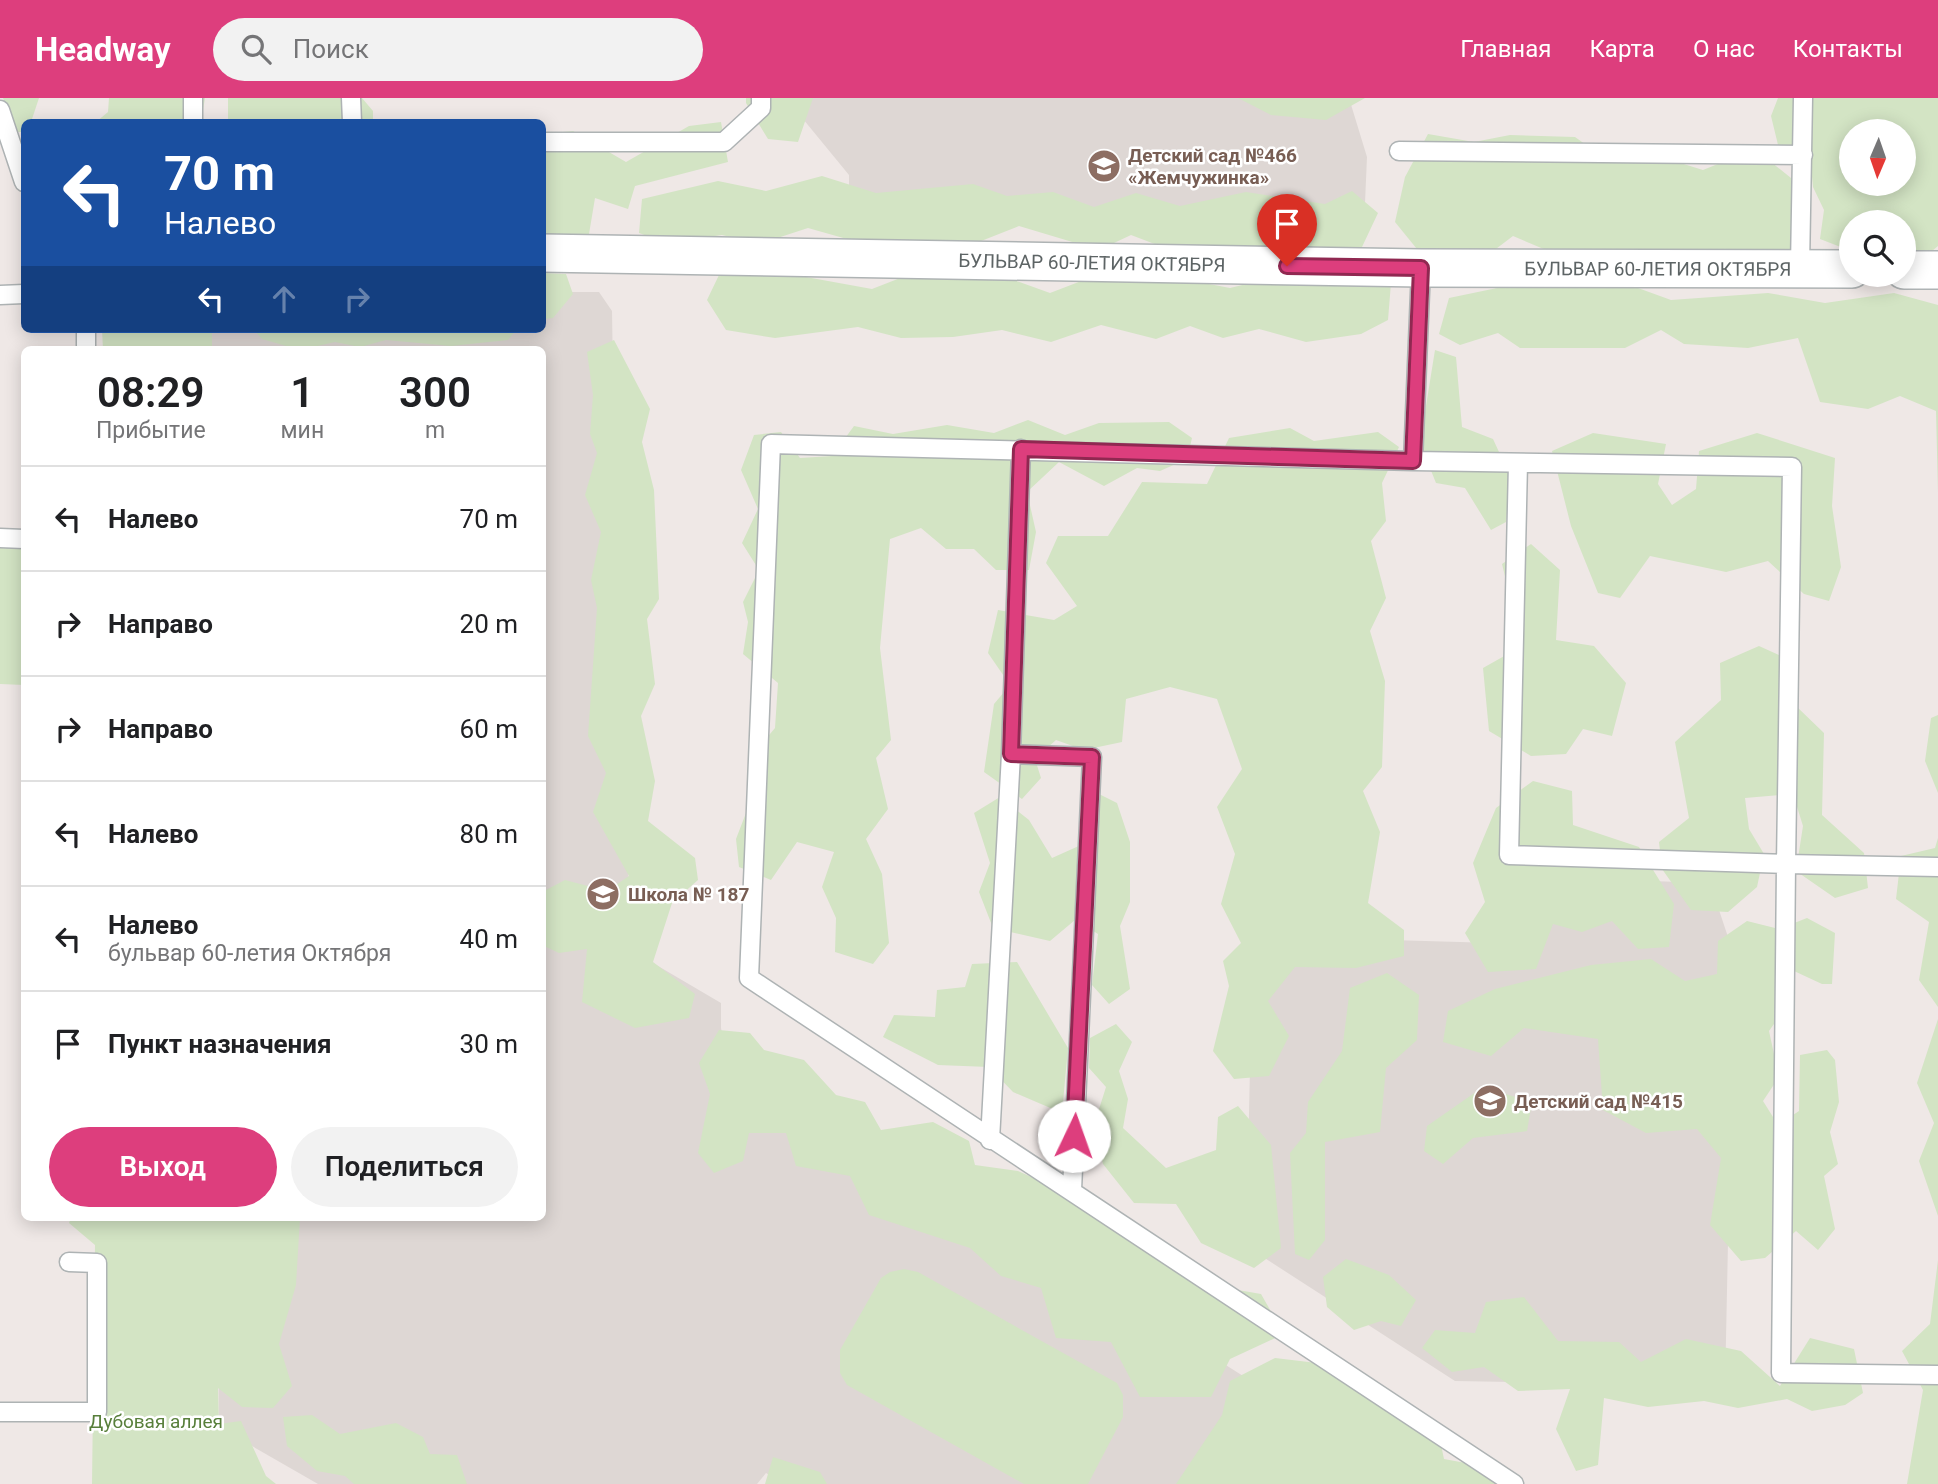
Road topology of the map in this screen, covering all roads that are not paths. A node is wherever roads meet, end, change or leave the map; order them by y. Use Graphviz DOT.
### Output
graph roads {
  1 [pos="193,98"];
  2 [pos="351,98"];
  3 [pos="761,98"];
  4 [pos="1802,98"];
  5 [pos="0,110"];
  6 [pos="192,119"];
  7 [pos="352,119"];
  8 [pos="546,142"];
  9 [pos="1399,151"];
  10 [pos="1803,155"];
  11 [pos="21,172"];
  12 [pos="546,253"];
  13 [pos="1800,267"];
  14 [pos="1421,268"];
  15 [pos="1839,268"];
  16 [pos="1916,270"];
  17 [pos="1938,270"];
  18 [pos="21,294"];
  19 [pos="0,295"];
  20 [pos="1021,449"];
  21 [pos="1413,461"];
  22 [pos="1518,463"];
  23 [pos="0,538"];
  24 [pos="21,539"];
  25 [pos="1011,754"];
  26 [pos="1786,864"];
  27 [pos="1938,867"];
  28 [pos="990,1140"];
  29 [pos="1072,1190"];
  30 [pos="69,1262"];
  31 [pos="1938,1375"];
  32 [pos="0,1412"];
  33 [pos="1514,1484"];
  1 -- 6 [label="lane"];
  2 -- 7 [label="lane"];
  3 -- 8 [label="lane"];
  4 -- 10 [label="lane"];
  5 -- 11 [label="lane"];
  9 -- 10 [label="lane"];
  10 -- 13 [label="lane"];
  12 -- 14 [label="street, БУЛЬВАР 60-ЛЕТИЯ ОКТЯБРЯ"];
  13 -- 14 [label="street, БУЛЬВАР 60-ЛЕТИЯ ОКТЯБРЯ"];
  13 -- 15 [label="street, БУЛЬВАР 60-ЛЕТИЯ ОКТЯБРЯ"];
  14 -- 21 [label="lane"];
  16 -- 17 [label="street"];
  18 -- 19 [label="lane"];
  20 -- 21 [label="lane"];
  20 -- 25 [label="lane"];
  20 -- 28 [label="lane"];
  21 -- 22 [label="lane"];
  22 -- 26 [label="lane"];
  22 -- 26 [label="lane"];
  23 -- 24 [label="lane"];
  25 -- 28 [label="lane"];
  25 -- 29 [label="lane"];
  26 -- 27 [label="lane"];
  26 -- 31 [label="lane"];
  28 -- 29 [label="lane"];
  29 -- 33 [label="lane"];
  30 -- 32 [label="lane"];
}
